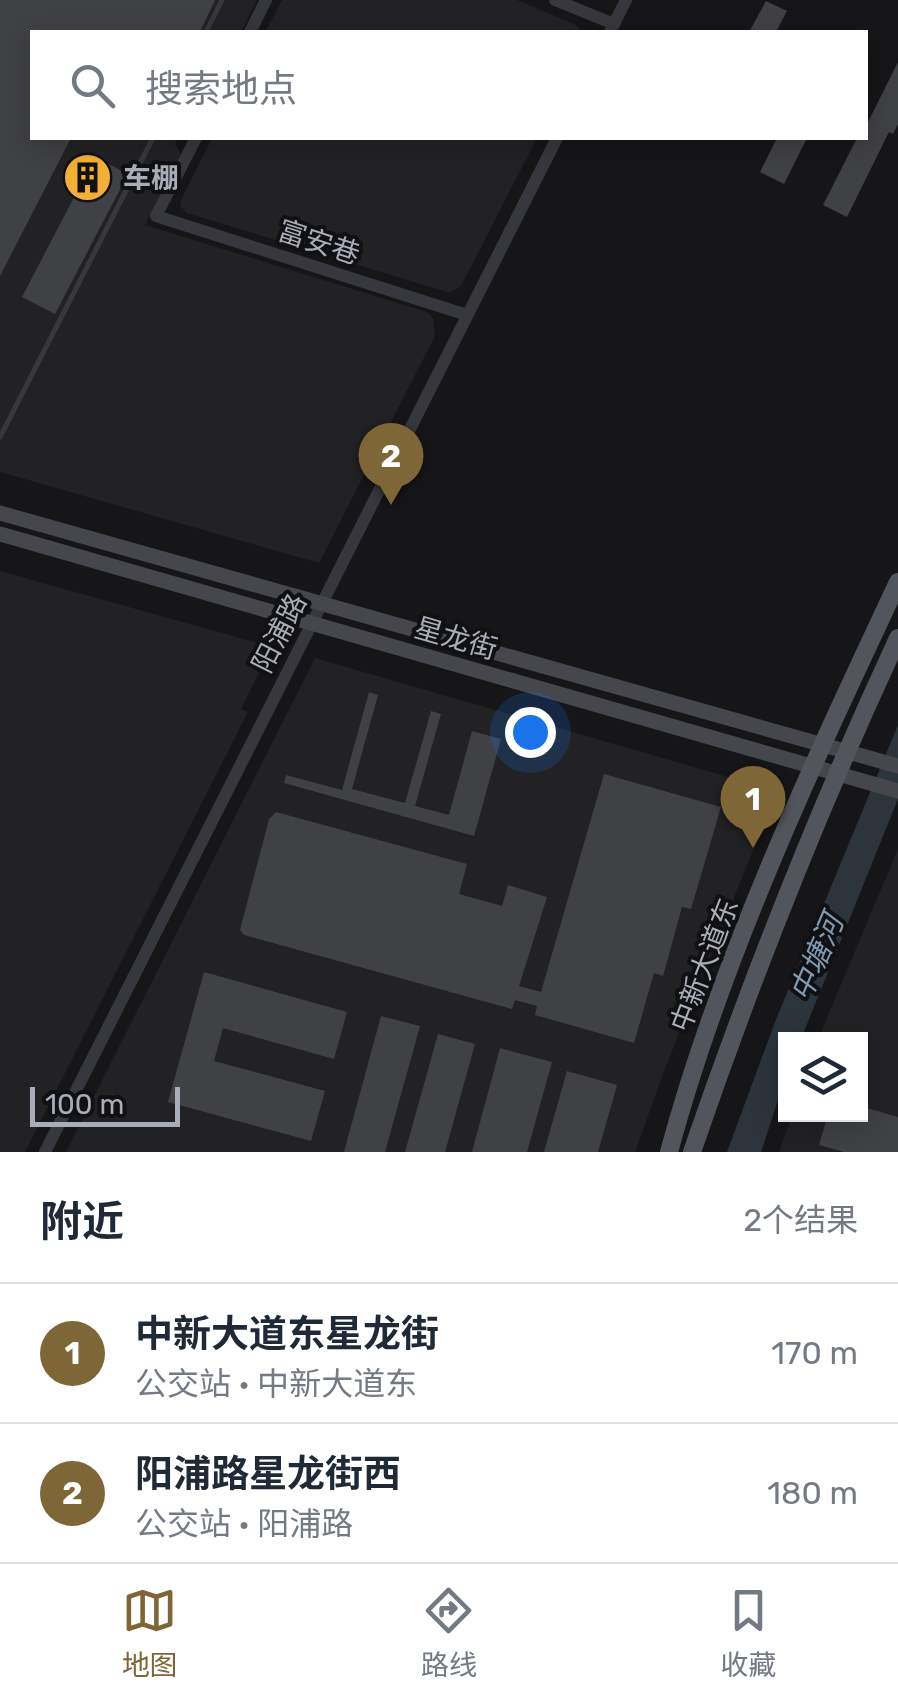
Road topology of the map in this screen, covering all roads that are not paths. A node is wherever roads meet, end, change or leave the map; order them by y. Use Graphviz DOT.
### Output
graph roads {
  1 [pos="222,0"];
  2 [pos="266,0"];
  3 [pos="554,0"];
  4 [pos="626,0"];
  5 [pos="612,28"];
  6 [pos="207,30"];
  7 [pos="251,30"];
  8 [pos="151,140"];
  9 [pos="195,140"];
  10 [pos="556,140"];
  11 [pos="467,315"];
  12 [pos="0,437"];
  13 [pos="0,513"];
  14 [pos="0,534"];
  15 [pos="898,582"];
  16 [pos="323,602"];
  17 [pos="312,622"];
  18 [pos="898,638"];
  19 [pos="822,744"];
  20 [pos="846,750"];
  21 [pos="812,766"];
  22 [pos="898,766"];
  23 [pos="836,772"];
  24 [pos="898,791"];
  25 [pos="45,1152"];
  26 [pos="669,1152"];
  27 [pos="692,1152"];
  1 -- 6 [label="lane"];
  2 -- 7 [label="street"];
  3 -- 5 [label="street"];
  4 -- 5 [label="street"];
  8 -- 12 [label="lane"];
  9 -- 11 [label="street, 富安巷"];
  10 -- 11 [label="street, 阳浦路"];
  11 -- 16 [label="street, 阳浦路"];
  13 -- 16 [label="main road, 星龙街"];
  14 -- 17 [label="main road, 星龙街"];
  15 -- 19 [label="main road, 中新大道东"];
  16 -- 17 [label="street, 阳浦路"];
  16 -- 19 [label="main road, 星龙街"];
  17 -- 21 [label="main road, 星龙街"];
  17 -- 25 [label="street, 阳浦路"];
  18 -- 20 [label="main road, 中新大道东"];
  19 -- 20 [label="main road, 星龙街"];
  19 -- 21 [label="main road, 中新大道东"];
  20 -- 22 [label="main road, 星龙街"];
  20 -- 23 [label="main road, 中新大道东"];
  21 -- 23 [label="main road, 星龙街"];
  21 -- 26 [label="main road, 中新大道东"];
  23 -- 24 [label="main road, 星龙街"];
  23 -- 27 [label="main road, 中新大道东"];
}
